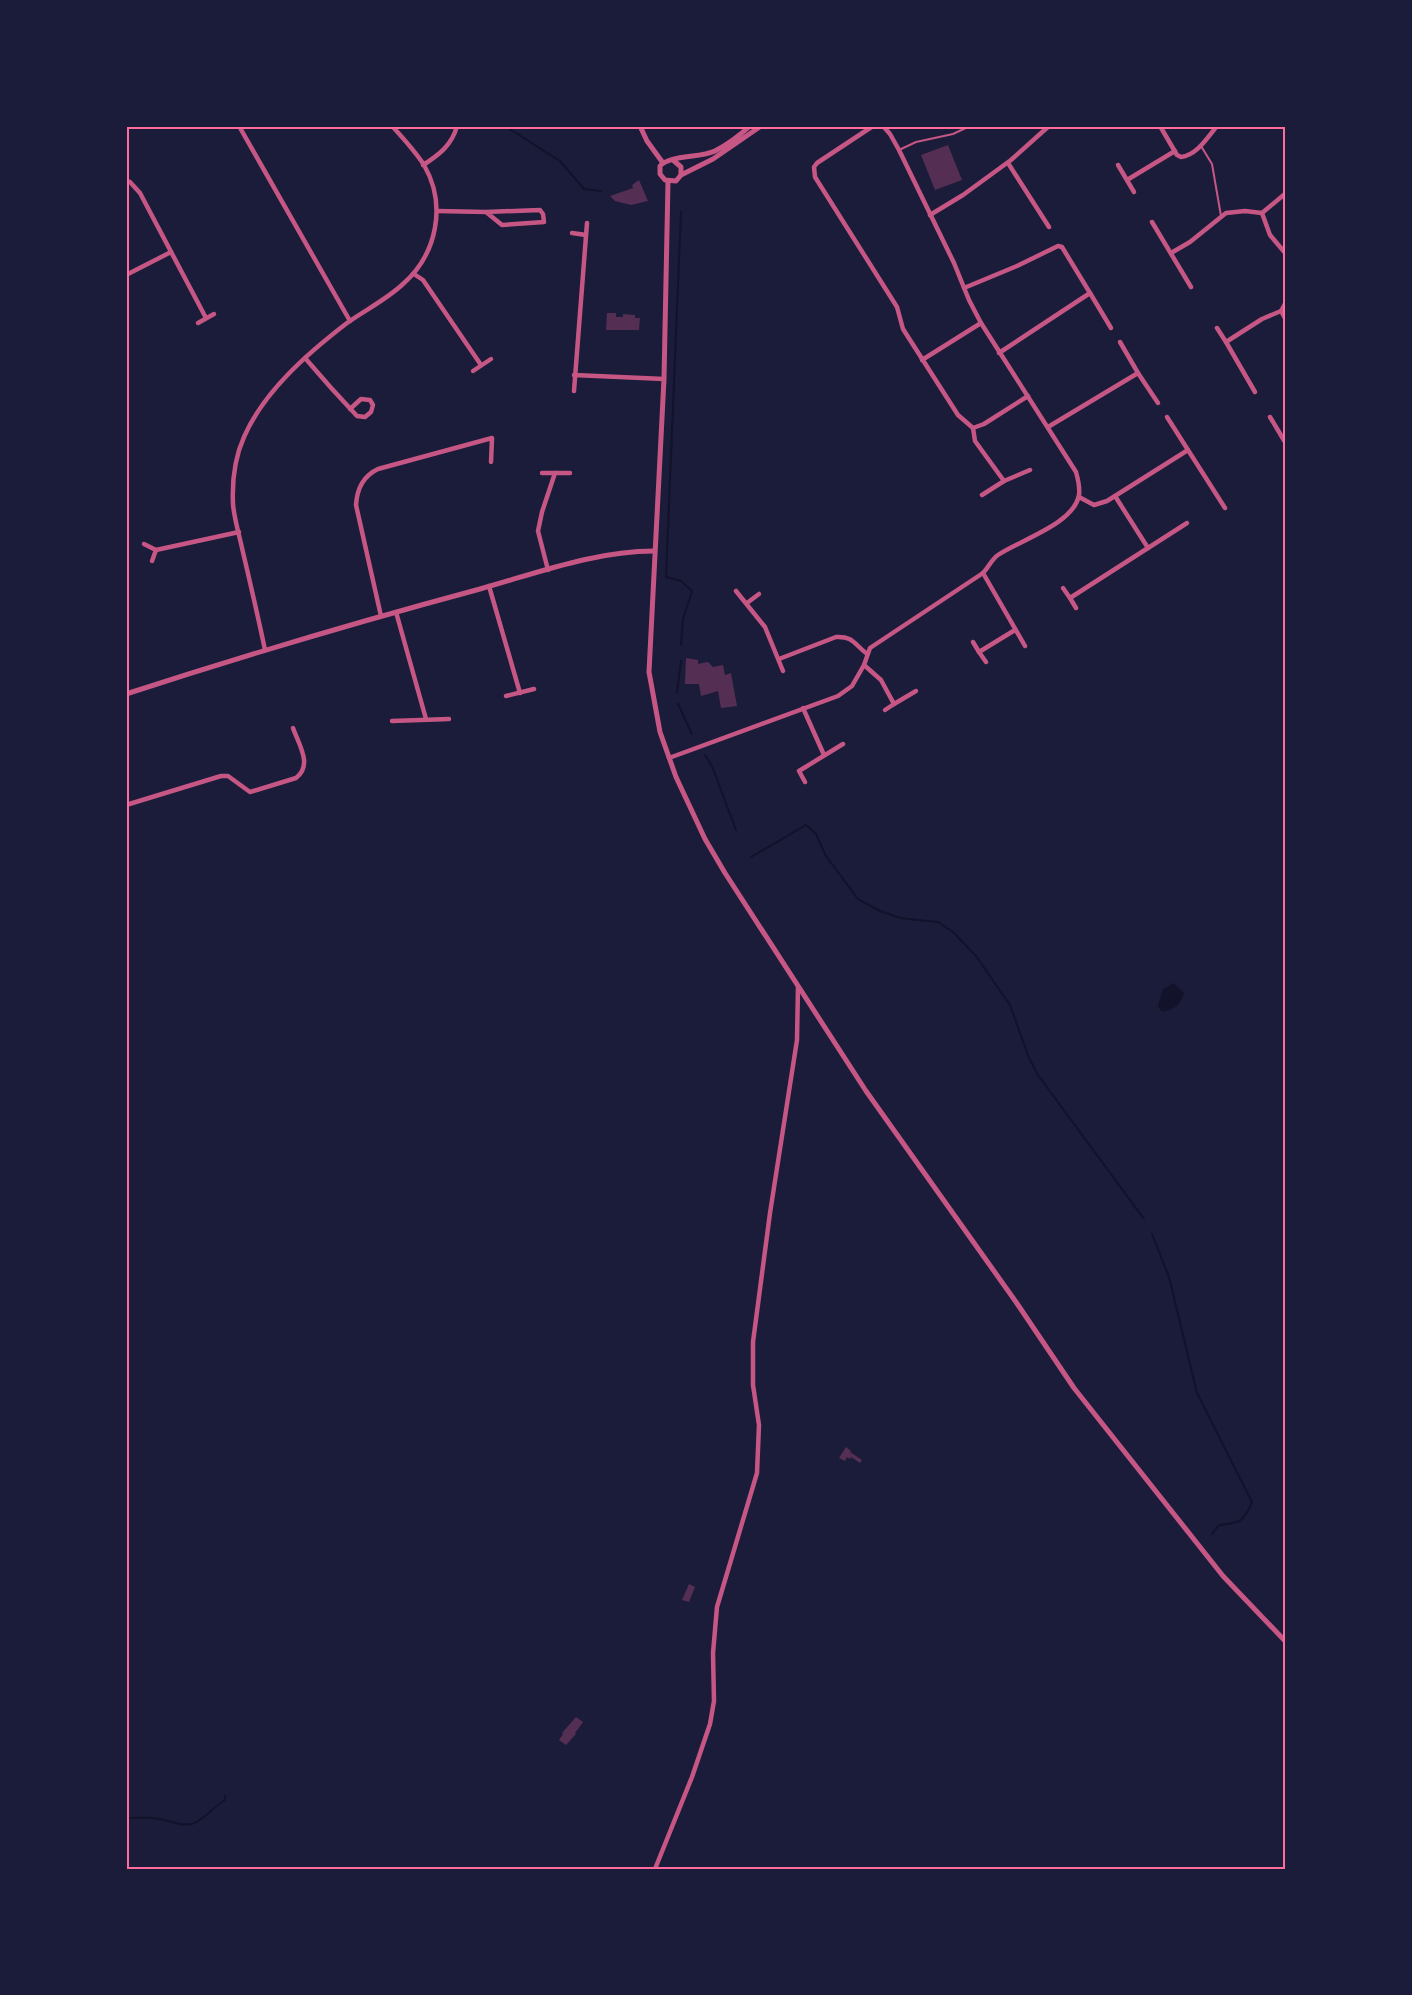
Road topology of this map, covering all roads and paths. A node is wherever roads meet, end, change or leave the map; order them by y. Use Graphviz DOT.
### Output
graph roads {
  1 [pos="239,126"];
  2 [pos="392,126"];
  3 [pos="457,126"];
  4 [pos="640,126"];
  5 [pos="750,126"];
  6 [pos="761,126"];
  7 [pos="873,126"];
  8 [pos="883,126"];
  9 [pos="970,126"];
  10 [pos="1048,126"];
  11 [pos="1160,126"];
  12 [pos="1217,126"];
  13 [pos="1200,146"];
  14 [pos="899,150"];
  15 [pos="1175,151"];
  16 [pos="672,160"];
  17 [pos="663,163"];
  18 [pos="1008,163"];
  19 [pos="423,165"];
  20 [pos="1118,165"];
  21 [pos="681,175"];
  22 [pos="1127,180"];
  23 [pos="126,181"];
  24 [pos="668,182"];
  25 [pos="1134,192"];
  26 [pos="1286,193"];
  27 [pos="437,211"];
  28 [pos="486,212"];
  29 [pos="1262,213"];
  30 [pos="930,215"];
  31 [pos="1221,216"];
  32 [pos="1152,222"];
  33 [pos="587,223"];
  34 [pos="1049,226"];
  35 [pos="572,233"];
  36 [pos="586,235"];
  37 [pos="171,252"];
  38 [pos="1171,253"];
  39 [pos="1286,254"];
  40 [pos="414,274"];
  41 [pos="126,275"];
  42 [pos="1191,287"];
  43 [pos="964,288"];
  44 [pos="1090,293"];
  45 [pos="1286,302"];
  46 [pos="1281,311"];
  47 [pos="214,314"];
  48 [pos="206,318"];
  49 [pos="1286,320"];
  50 [pos="350,321"];
  51 [pos="198,323"];
  52 [pos="981,323"];
  53 [pos="1111,328"];
  54 [pos="1217,328"];
  55 [pos="1120,342"];
  56 [pos="1226,342"];
  57 [pos="999,352"];
  58 [pos="305,358"];
  59 [pos="491,359"];
  60 [pos="922,360"];
  61 [pos="481,365"];
  62 [pos="473,371"];
  63 [pos="1138,373"];
  64 [pos="574,375"];
  65 [pos="664,379"];
  66 [pos="574,391"];
  67 [pos="1255,392"];
  68 [pos="1028,396"];
  69 [pos="1158,403"];
  70 [pos="350,409"];
  71 [pos="1167,417"];
  72 [pos="1270,417"];
  73 [pos="1048,427"];
  74 [pos="973,428"];
  75 [pos="1284,436"];
  76 [pos="1286,444"];
  77 [pos="1188,450"];
  78 [pos="491,462"];
  79 [pos="1030,470"];
  80 [pos="542,473"];
  81 [pos="555,473"];
  82 [pos="570,473"];
  83 [pos="1005,481"];
  84 [pos="982,495"];
  85 [pos="1115,496"];
  86 [pos="1079,497"];
  87 [pos="1224,508"];
  88 [pos="1187,523"];
  89 [pos="239,532"];
  90 [pos="144,544"];
  91 [pos="1148,548"];
  92 [pos="156,550"];
  93 [pos="654,551"];
  94 [pos="152,561"];
  95 [pos="548,570"];
  96 [pos="983,573"];
  97 [pos="489,586"];
  98 [pos="1063,588"];
  99 [pos="736,591"];
  100 [pos="759,594"];
  101 [pos="1070,598"];
  102 [pos="747,603"];
  103 [pos="1076,608"];
  104 [pos="396,612"];
  105 [pos="381,615"];
  106 [pos="1015,630"];
  107 [pos="973,642"];
  108 [pos="1025,646"];
  109 [pos="266,650"];
  110 [pos="979,652"];
  111 [pos="866,653"];
  112 [pos="779,659"];
  113 [pos="986,662"];
  114 [pos="864,665"];
  115 [pos="783,671"];
  116 [pos="534,689"];
  117 [pos="916,691"];
  118 [pos="520,693"];
  119 [pos="126,694"];
  120 [pos="506,696"];
  121 [pos="894,704"];
  122 [pos="803,708"];
  123 [pos="885,710"];
  124 [pos="426,719"];
  125 [pos="449,719"];
  126 [pos="392,721"];
  127 [pos="293,728"];
  128 [pos="843,744"];
  129 [pos="824,755"];
  130 [pos="669,758"];
  131 [pos="805,782"];
  132 [pos="126,805"];
  133 [pos="798,986"];
  134 [pos="1284,1640"];
  135 [pos="655,1869"];
  1 -- 50 [label="street"];
  2 -- 19 [label="street"];
  3 -- 19 [label="street"];
  4 -- 17 [label="street"];
  5 -- 16 [label="street"];
  6 -- 21 [label="street"];
  7 -- 60 [label="street"];
  8 -- 14 [label="street"];
  9 -- 14 [label="lane"];
  10 -- 18 [label="street"];
  11 -- 15 [label="street"];
  12 -- 13 [label="street"];
  13 -- 15 [label="street"];
  13 -- 31 [label="lane"];
  14 -- 30 [label="street"];
  15 -- 22 [label="street"];
  16 -- 17 [label="street"];
  16 -- 21 [label="street"];
  17 -- 24 [label="street"];
  18 -- 30 [label="street"];
  18 -- 34 [label="street"];
  19 -- 27 [label="street"];
  20 -- 22 [label="street"];
  21 -- 24 [label="street"];
  22 -- 25 [label="street"];
  23 -- 37 [label="street"];
  24 -- 65 [label="street"];
  26 -- 29 [label="street"];
  27 -- 28 [label="street"];
  27 -- 40 [label="street"];
  28 -- 28 [label="street"];
  29 -- 31 [label="street"];
  29 -- 39 [label="street"];
  30 -- 43 [label="street"];
  31 -- 38 [label="street"];
  32 -- 38 [label="street"];
  33 -- 36 [label="street"];
  35 -- 36 [label="street"];
  36 -- 64 [label="street"];
  37 -- 41 [label="street"];
  37 -- 48 [label="street"];
  38 -- 42 [label="street"];
  40 -- 50 [label="street"];
  40 -- 61 [label="street"];
  43 -- 44 [label="street"];
  43 -- 52 [label="street"];
  44 -- 53 [label="street"];
  44 -- 57 [label="street"];
  45 -- 46 [label="street"];
  46 -- 49 [label="street"];
  46 -- 56 [label="street"];
  47 -- 48 [label="street"];
  48 -- 51 [label="street"];
  50 -- 58 [label="street"];
  52 -- 57 [label="street"];
  52 -- 60 [label="street"];
  54 -- 56 [label="street"];
  55 -- 63 [label="street"];
  56 -- 67 [label="street"];
  57 -- 68 [label="street"];
  58 -- 70 [label="street"];
  58 -- 89 [label="street"];
  59 -- 61 [label="street"];
  60 -- 74 [label="street"];
  61 -- 62 [label="street"];
  63 -- 69 [label="street"];
  63 -- 73 [label="street"];
  64 -- 65 [label="street"];
  64 -- 66 [label="street"];
  65 -- 93 [label="street"];
  68 -- 73 [label="street"];
  68 -- 74 [label="street"];
  70 -- 70 [label="street"];
  71 -- 77 [label="street"];
  72 -- 75 [label="street"];
  73 -- 86 [label="street"];
  74 -- 83 [label="street"];
  75 -- 76 [label="street"];
  77 -- 85 [label="street"];
  77 -- 87 [label="street"];
  78 -- 105 [label="street"];
  79 -- 83 [label="street"];
  80 -- 81 [label="street"];
  81 -- 82 [label="street"];
  81 -- 95 [label="street"];
  83 -- 84 [label="street"];
  85 -- 86 [label="street"];
  85 -- 91 [label="street"];
  86 -- 96 [label="street"];
  88 -- 91 [label="street"];
  89 -- 92 [label="street"];
  89 -- 109 [label="street"];
  90 -- 92 [label="street"];
  91 -- 101 [label="street"];
  92 -- 94 [label="street"];
  93 -- 95 [label="street"];
  93 -- 130 [label="street"];
  95 -- 97 [label="street"];
  96 -- 106 [label="street"];
  96 -- 111 [label="street"];
  97 -- 104 [label="street"];
  97 -- 118 [label="street"];
  98 -- 101 [label="street"];
  99 -- 102 [label="street"];
  100 -- 102 [label="street"];
  101 -- 103 [label="street"];
  102 -- 112 [label="street"];
  104 -- 105 [label="street"];
  104 -- 124 [label="street"];
  105 -- 109 [label="street"];
  106 -- 108 [label="street"];
  106 -- 110 [label="street"];
  107 -- 110 [label="street"];
  109 -- 119 [label="street"];
  110 -- 113 [label="street"];
  111 -- 112 [label="street"];
  111 -- 114 [label="street"];
  112 -- 115 [label="street"];
  114 -- 121 [label="street"];
  114 -- 122 [label="street"];
  116 -- 118 [label="street"];
  117 -- 121 [label="street"];
  118 -- 120 [label="street"];
  121 -- 123 [label="street"];
  122 -- 129 [label="street"];
  122 -- 130 [label="street"];
  124 -- 125 [label="street"];
  124 -- 126 [label="street"];
  127 -- 132 [label="street"];
  128 -- 129 [label="street"];
  129 -- 131 [label="street"];
  130 -- 133 [label="street"];
  133 -- 134 [label="street"];
  133 -- 135 [label="street"];
}
